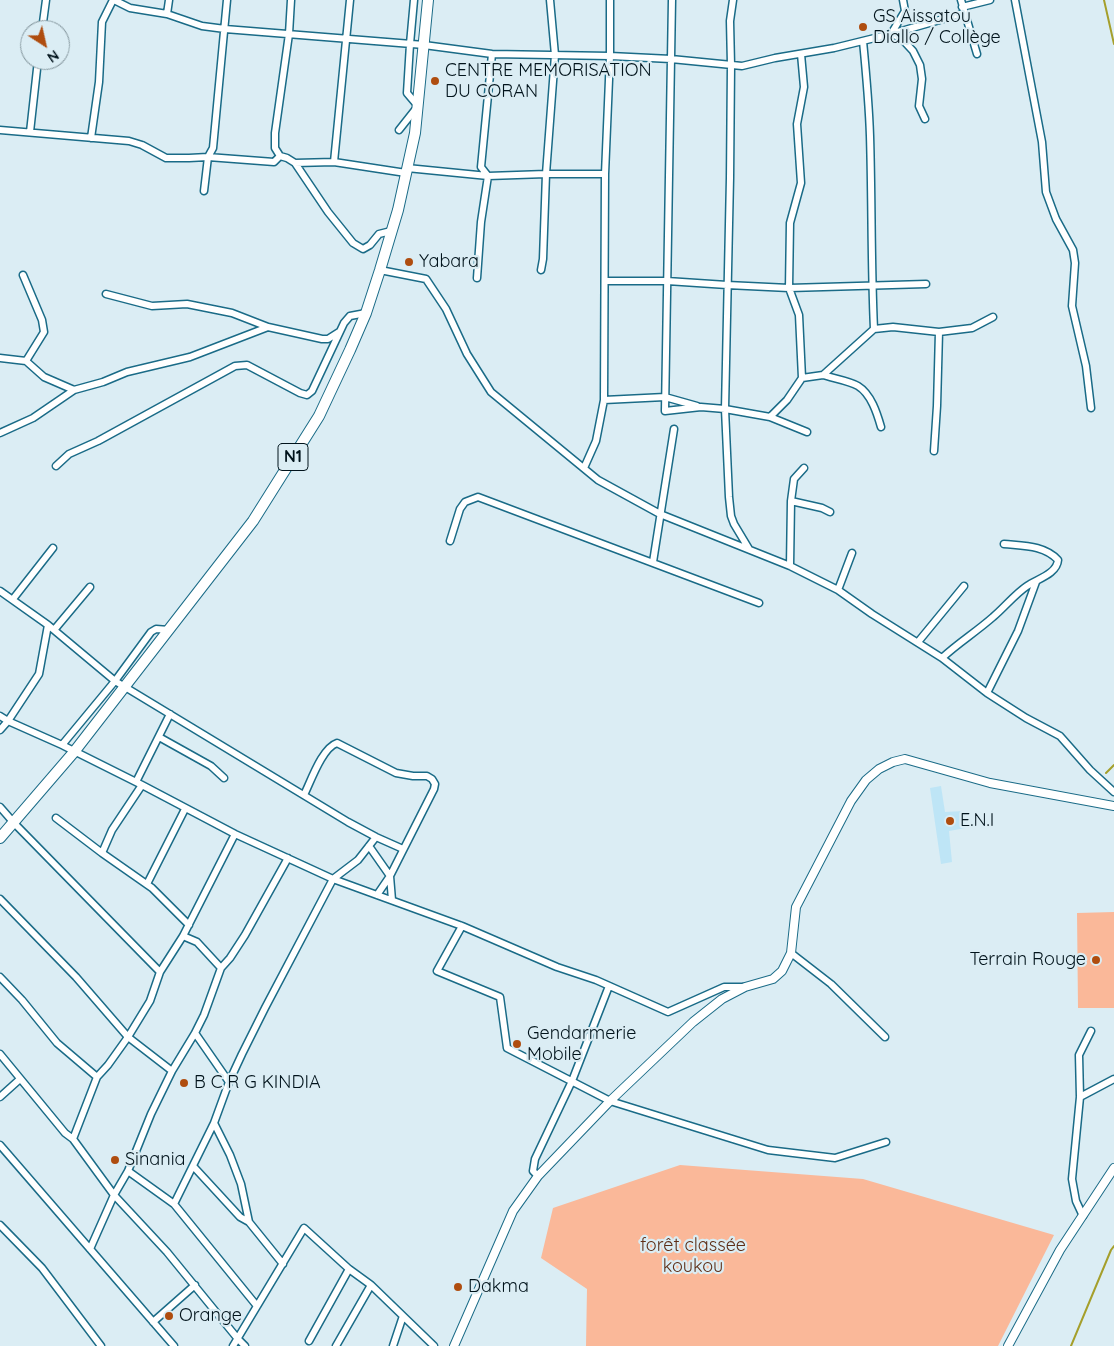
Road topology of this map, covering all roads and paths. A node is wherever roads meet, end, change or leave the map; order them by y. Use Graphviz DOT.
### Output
graph roads {
  1 [pos="46,0"];
  2 [pos="113,0"];
  3 [pos="169,0"];
  4 [pos="227,0"];
  5 [pos="291,0"];
  6 [pos="350,0"];
  7 [pos="414,0"];
  8 [pos="428,0"];
  9 [pos="550,0"];
  10 [pos="610,0"];
  11 [pos="672,0"];
  12 [pos="733,0"];
  13 [pos="903,0"];
  14 [pos="990,0"];
  15 [pos="1015,0"];
  16 [pos="962,6"];
  17 [pos="167,14"];
  18 [pos="43,20"];
  19 [pos="225,29"];
  20 [pos="289,34"];
  21 [pos="891,34"];
  22 [pos="347,39"];
  23 [pos="863,41"];
  24 [pos="410,44"];
  25 [pos="424,45"];
  26 [pos="492,54"];
  27 [pos="801,54"];
  28 [pos="977,54"];
  29 [pos="556,55"];
  30 [pos="610,56"];
  31 [pos="672,59"];
  32 [pos="731,65"];
  33 [pos="37,70"];
  34 [pos="418,106"];
  35 [pos="926,118"];
  36 [pos="0,130"];
  37 [pos="399,130"];
  38 [pos="30,132"];
  39 [pos="91,138"];
  40 [pos="275,148"];
  41 [pos="280,156"];
  42 [pos="208,157"];
  43 [pos="274,162"];
  44 [pos="334,162"];
  45 [pos="295,163"];
  46 [pos="406,170"];
  47 [pos="546,174"];
  48 [pos="606,174"];
  49 [pos="488,176"];
  50 [pos="204,191"];
  51 [pos="392,231"];
  52 [pos="380,270"];
  53 [pos="541,270"];
  54 [pos="23,274"];
  55 [pos="477,278"];
  56 [pos="606,280"];
  57 [pos="667,281"];
  58 [pos="926,284"];
  59 [pos="727,285"];
  60 [pos="872,286"];
  61 [pos="789,288"];
  62 [pos="106,294"];
  63 [pos="366,313"];
  64 [pos="993,316"];
  65 [pos="268,327"];
  66 [pos="874,329"];
  67 [pos="340,331"];
  68 [pos="939,332"];
  69 [pos="328,339"];
  70 [pos="334,344"];
  71 [pos="0,358"];
  72 [pos="26,361"];
  73 [pos="823,375"];
  74 [pos="802,378"];
  75 [pos="74,390"];
  76 [pos="665,397"];
  77 [pos="604,400"];
  78 [pos="701,407"];
  79 [pos="1091,408"];
  80 [pos="725,410"];
  81 [pos="770,417"];
  82 [pos="881,427"];
  83 [pos="674,429"];
  84 [pos="807,432"];
  85 [pos="0,433"];
  86 [pos="934,451"];
  87 [pos="56,466"];
  88 [pos="584,468"];
  89 [pos="804,468"];
  90 [pos="790,501"];
  91 [pos="830,512"];
  92 [pos="660,514"];
  93 [pos="450,541"];
  94 [pos="1004,544"];
  95 [pos="53,548"];
  96 [pos="750,549"];
  97 [pos="852,552"];
  98 [pos="653,562"];
  99 [pos="790,566"];
  100 [pos="1036,582"];
  101 [pos="964,586"];
  102 [pos="90,587"];
  103 [pos="838,590"];
  104 [pos="0,591"];
  105 [pos="13,599"];
  106 [pos="759,603"];
  107 [pos="51,628"];
  108 [pos="169,630"];
  109 [pos="918,642"];
  110 [pos="942,658"];
  111 [pos="115,681"];
  112 [pos="125,687"];
  113 [pos="987,693"];
  114 [pos="170,714"];
  115 [pos="0,716"];
  116 [pos="8,721"];
  117 [pos="0,730"];
  118 [pos="158,736"];
  119 [pos="62,745"];
  120 [pos="74,752"];
  121 [pos="224,778"];
  122 [pos="139,784"];
  123 [pos="1114,792"];
  124 [pos="304,796"];
  125 [pos="1114,806"];
  126 [pos="0,807"];
  127 [pos="185,808"];
  128 [pos="56,818"];
  129 [pos="14,823"];
  130 [pos="235,834"];
  131 [pos="0,838"];
  132 [pos="376,838"];
  133 [pos="369,846"];
  134 [pos="403,849"];
  135 [pos="102,853"];
  136 [pos="288,858"];
  137 [pos="390,876"];
  138 [pos="333,878"];
  139 [pos="147,884"];
  140 [pos="377,895"];
  141 [pos="0,899"];
  142 [pos="392,900"];
  143 [pos="189,925"];
  144 [pos="462,926"];
  145 [pos="183,936"];
  146 [pos="791,953"];
  147 [pos="221,968"];
  148 [pos="160,972"];
  149 [pos="0,977"];
  150 [pos="609,986"];
  151 [pos="745,987"];
  152 [pos="1091,1031"];
  153 [pos="195,1033"];
  154 [pos="128,1037"];
  155 [pos="885,1038"];
  156 [pos="0,1054"];
  157 [pos="172,1071"];
  158 [pos="97,1076"];
  159 [pos="20,1079"];
  160 [pos="1114,1079"];
  161 [pos="230,1082"];
  162 [pos="572,1082"];
  163 [pos="0,1097"];
  164 [pos="1080,1097"];
  165 [pos="610,1101"];
  166 [pos="214,1123"];
  167 [pos="73,1139"];
  168 [pos="886,1142"];
  169 [pos="0,1145"];
  170 [pos="193,1166"];
  171 [pos="1114,1168"];
  172 [pos="128,1171"];
  173 [pos="538,1176"];
  174 [pos="114,1195"];
  175 [pos="174,1204"];
  176 [pos="1083,1216"];
  177 [pos="249,1222"];
  178 [pos="0,1225"];
  179 [pos="90,1249"];
  180 [pos="283,1264"];
  181 [pos="349,1269"];
  182 [pos="195,1285"];
  183 [pos="371,1286"];
  184 [pos="258,1306"];
  185 [pos="403,1316"];
  186 [pos="153,1322"];
  187 [pos="238,1339"];
  188 [pos="309,1341"];
  189 [pos="101,1346"];
  190 [pos="174,1346"];
  191 [pos="233,1346"];
  192 [pos="246,1346"];
  193 [pos="336,1346"];
  194 [pos="393,1346"];
  195 [pos="434,1346"];
  196 [pos="454,1346"];
  197 [pos="1008,1346"];
  1 -- 18 [label="street"];
  2 -- 17 [label="street"];
  2 -- 39 [label="street"];
  3 -- 17 [label="street"];
  4 -- 19 [label="street"];
  5 -- 20 [label="street"];
  6 -- 22 [label="street"];
  7 -- 24 [label="street"];
  8 -- 25 [label="highway, N1"];
  9 -- 29 [label="street"];
  10 -- 30 [label="street"];
  11 -- 31 [label="street"];
  12 -- 32 [label="street"];
  13 -- 21 [label="street"];
  14 -- 16 [label="street"];
  15 -- 79 [label="street"];
  16 -- 21 [label="street"];
  16 -- 28 [label="street"];
  17 -- 19 [label="street"];
  19 -- 20 [label="street"];
  19 -- 42 [label="street"];
  20 -- 22 [label="street"];
  20 -- 40 [label="street"];
  21 -- 23 [label="street"];
  21 -- 35 [label="street"];
  22 -- 24 [label="street"];
  22 -- 44 [label="street"];
  23 -- 27 [label="street"];
  23 -- 60 [label="street"];
  24 -- 25 [label="street"];
  24 -- 34 [label="street"];
  25 -- 26 [label="street"];
  25 -- 34 [label="highway, N1"];
  26 -- 29 [label="street"];
  26 -- 49 [label="street"];
  27 -- 32 [label="street"];
  27 -- 61 [label="street"];
  29 -- 30 [label="street"];
  29 -- 47 [label="street"];
  30 -- 31 [label="street"];
  30 -- 48 [label="street"];
  31 -- 32 [label="street"];
  31 -- 57 [label="street"];
  32 -- 59 [label="street"];
  33 -- 38 [label="street"];
  34 -- 37 [label="street"];
  34 -- 46 [label="highway, N1"];
  36 -- 38 [label="street"];
  38 -- 39 [label="street"];
  39 -- 42 [label="street"];
  40 -- 41 [label="street"];
  40 -- 43 [label="street"];
  41 -- 43 [label="street"];
  41 -- 45 [label="street"];
  42 -- 43 [label="street"];
  42 -- 50 [label="street"];
  44 -- 45 [label="street"];
  44 -- 46 [label="street"];
  45 -- 51 [label="street"];
  46 -- 49 [label="street"];
  46 -- 51 [label="highway, N1"];
  47 -- 48 [label="street"];
  47 -- 49 [label="street"];
  47 -- 53 [label="street"];
  48 -- 56 [label="street"];
  49 -- 55 [label="street"];
  51 -- 52 [label="highway, N1"];
  52 -- 63 [label="highway, N1"];
  52 -- 88 [label="street"];
  54 -- 72 [label="street"];
  56 -- 57 [label="street"];
  56 -- 77 [label="street"];
  57 -- 59 [label="street"];
  57 -- 76 [label="street"];
  58 -- 60 [label="street"];
  59 -- 61 [label="street"];
  59 -- 80 [label="street"];
  60 -- 61 [label="street"];
  60 -- 66 [label="street"];
  61 -- 74 [label="street"];
  62 -- 65 [label="street"];
  63 -- 67 [label="street"];
  63 -- 108 [label="highway, N1"];
  64 -- 68 [label="street"];
  65 -- 69 [label="street"];
  65 -- 75 [label="street"];
  66 -- 68 [label="street"];
  66 -- 73 [label="street"];
  67 -- 69 [label="street"];
  67 -- 70 [label="street"];
  68 -- 86 [label="street"];
  69 -- 70 [label="street"];
  70 -- 87 [label="street"];
  71 -- 72 [label="street"];
  72 -- 75 [label="street"];
  73 -- 74 [label="street"];
  73 -- 82 [label="street"];
  74 -- 81 [label="street"];
  75 -- 85 [label="street"];
  76 -- 77 [label="street"];
  76 -- 78 [label="street"];
  76 -- 78 [label="street"];
  77 -- 88 [label="street"];
  78 -- 80 [label="street"];
  80 -- 81 [label="street"];
  80 -- 96 [label="street"];
  81 -- 84 [label="street"];
  83 -- 92 [label="street"];
  88 -- 92 [label="street"];
  89 -- 90 [label="street"];
  90 -- 91 [label="street"];
  90 -- 99 [label="street"];
  92 -- 96 [label="street"];
  92 -- 98 [label="street"];
  93 -- 98 [label="street"];
  94 -- 100 [label="street"];
  95 -- 105 [label="street"];
  96 -- 99 [label="street"];
  97 -- 103 [label="street"];
  98 -- 106 [label="street"];
  99 -- 103 [label="street"];
  100 -- 110 [label="street"];
  100 -- 113 [label="street"];
  101 -- 109 [label="street"];
  102 -- 107 [label="street"];
  103 -- 109 [label="street"];
  104 -- 105 [label="street"];
  105 -- 107 [label="street"];
  107 -- 111 [label="street"];
  107 -- 116 [label="street"];
  108 -- 111 [label="street"];
  108 -- 112 [label="highway, N1"];
  109 -- 110 [label="street"];
  110 -- 113 [label="street"];
  111 -- 112 [label="street"];
  111 -- 119 [label="street"];
  112 -- 114 [label="street"];
  112 -- 120 [label="highway, N1"];
  113 -- 123 [label="street"];
  114 -- 118 [label="street"];
  114 -- 124 [label="street"];
  115 -- 116 [label="street"];
  116 -- 117 [label="street"];
  116 -- 119 [label="street"];
  118 -- 121 [label="street"];
  118 -- 122 [label="street"];
  119 -- 120 [label="street"];
  120 -- 122 [label="street"];
  120 -- 129 [label="highway, N1"];
  122 -- 127 [label="street"];
  122 -- 135 [label="street"];
  124 -- 132 [label="street"];
  124 -- 134 [label="street"];
  125 -- 146 [label="street"];
  126 -- 129 [label="street"];
  127 -- 130 [label="street"];
  127 -- 139 [label="street"];
  128 -- 135 [label="street"];
  129 -- 131 [label="highway, N1"];
  129 -- 148 [label="street"];
  130 -- 136 [label="street"];
  130 -- 143 [label="street"];
  132 -- 133 [label="street"];
  132 -- 134 [label="street"];
  133 -- 137 [label="street"];
  133 -- 138 [label="street"];
  134 -- 137 [label="street"];
  135 -- 139 [label="street"];
  136 -- 138 [label="street"];
  136 -- 147 [label="street"];
  137 -- 140 [label="street"];
  137 -- 142 [label="street"];
  138 -- 140 [label="street"];
  138 -- 161 [label="street"];
  139 -- 143 [label="street"];
  140 -- 142 [label="street"];
  141 -- 154 [label="street"];
  142 -- 144 [label="street"];
  143 -- 145 [label="street"];
  144 -- 150 [label="street"];
  144 -- 162 [label="street"];
  145 -- 147 [label="street"];
  145 -- 148 [label="street"];
  146 -- 151 [label="street"];
  146 -- 155 [label="street"];
  147 -- 153 [label="street"];
  148 -- 154 [label="street"];
  149 -- 158 [label="street"];
  150 -- 151 [label="street"];
  150 -- 162 [label="street"];
  151 -- 165 [label="street"];
  152 -- 164 [label="street"];
  153 -- 157 [label="street"];
  153 -- 161 [label="street"];
  154 -- 157 [label="street"];
  154 -- 158 [label="street"];
  156 -- 159 [label="street"];
  157 -- 172 [label="street"];
  158 -- 167 [label="street"];
  159 -- 163 [label="street"];
  159 -- 167 [label="street"];
  160 -- 164 [label="street"];
  161 -- 166 [label="street"];
  162 -- 165 [label="street"];
  162 -- 173 [label="street"];
  164 -- 176 [label="street"];
  165 -- 168 [label="street"];
  165 -- 173 [label="street"];
  166 -- 170 [label="street"];
  166 -- 177 [label="street"];
  167 -- 174 [label="street"];
  169 -- 179 [label="street"];
  170 -- 175 [label="street"];
  170 -- 177 [label="street"];
  171 -- 176 [label="street"];
  172 -- 174 [label="street"];
  172 -- 175 [label="street"];
  173 -- 196 [label="street"];
  174 -- 179 [label="street"];
  174 -- 182 [label="street"];
  175 -- 184 [label="street"];
  176 -- 197 [label="street"];
  177 -- 180 [label="street"];
  178 -- 189 [label="street"];
  179 -- 186 [label="street"];
  180 -- 181 [label="street"];
  180 -- 184 [label="street"];
  181 -- 183 [label="street"];
  181 -- 188 [label="street"];
  182 -- 186 [label="street"];
  182 -- 187 [label="street"];
  183 -- 185 [label="street"];
  183 -- 193 [label="street"];
  184 -- 187 [label="street"];
  185 -- 194 [label="street"];
  185 -- 195 [label="street"];
  186 -- 190 [label="street"];
  187 -- 191 [label="street"];
  187 -- 192 [label="street"];
}
